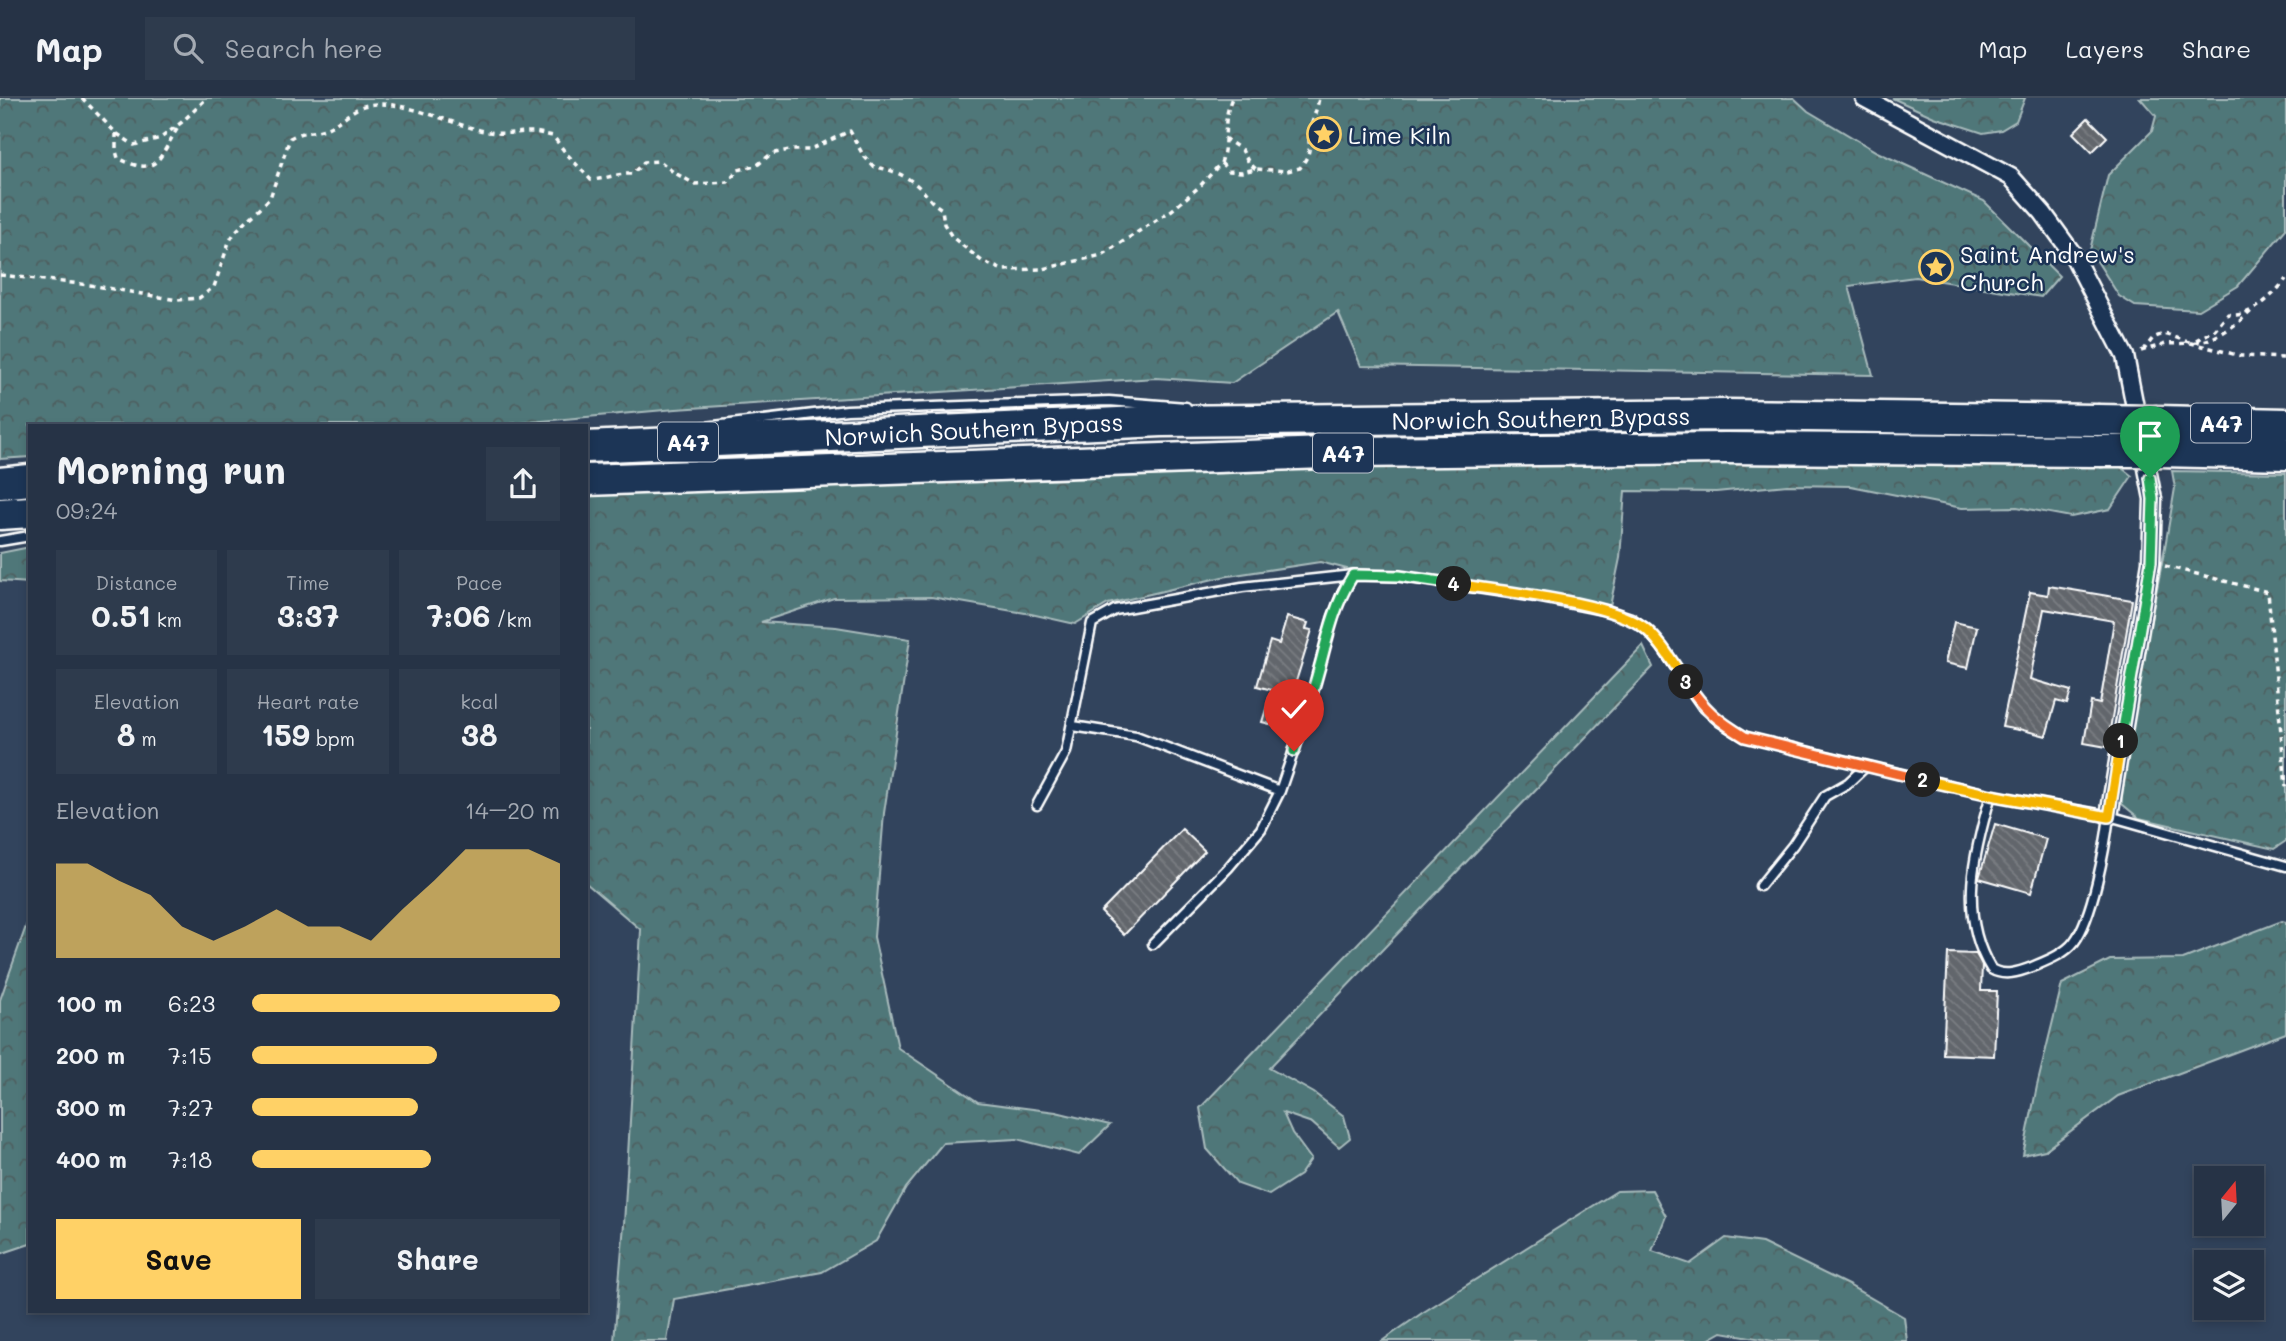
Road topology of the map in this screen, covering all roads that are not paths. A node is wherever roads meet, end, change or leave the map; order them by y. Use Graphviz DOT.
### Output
graph roads {
  1 [pos="1864,98"];
  2 [pos="1201,409"];
  3 [pos="1214,411"];
  4 [pos="1291,420"];
  5 [pos="2286,424"];
  6 [pos="689,429"];
  7 [pos="638,435"];
  8 [pos="588,441"];
  9 [pos="588,447"];
  10 [pos="2286,454"];
  11 [pos="28,480"];
  12 [pos="588,480"];
  13 [pos="0,483"];
  14 [pos="28,512"];
  15 [pos="0,514"];
  16 [pos="28,536"];
  17 [pos="0,541"];
  18 [pos="1353,575"];
  19 [pos="1073,726"];
  20 [pos="1865,766"];
  21 [pos="1280,791"];
  22 [pos="1991,795"];
  23 [pos="1037,805"];
  24 [pos="2109,817"];
  25 [pos="2286,866"];
  26 [pos="1760,886"];
  27 [pos="1153,943"];
  1 -- 24 [label="street"];
  2 -- 6 [label="lane"];
  3 -- 4 [label="lane"];
  4 -- 5 [label="highway, Norwich Southern Bypass / A47, bridge"];
  4 -- 9 [label="highway, Norwich Southern Bypass / A47"];
  7 -- 8 [label="lane"];
  10 -- 12 [label="highway, Norwich Southern Bypass / A47, bridge"];
  11 -- 13 [label="highway"];
  14 -- 15 [label="highway"];
  16 -- 17 [label="lane"];
  18 -- 19 [label="lane"];
  18 -- 20 [label="lane"];
  18 -- 21 [label="lane"];
  19 -- 21 [label="lane"];
  19 -- 23 [label="lane"];
  20 -- 22 [label="lane"];
  20 -- 26 [label="lane"];
  21 -- 27 [label="lane"];
  22 -- 24 [label="lane"];
  22 -- 24 [label="lane"];
  24 -- 25 [label="lane"];
}
